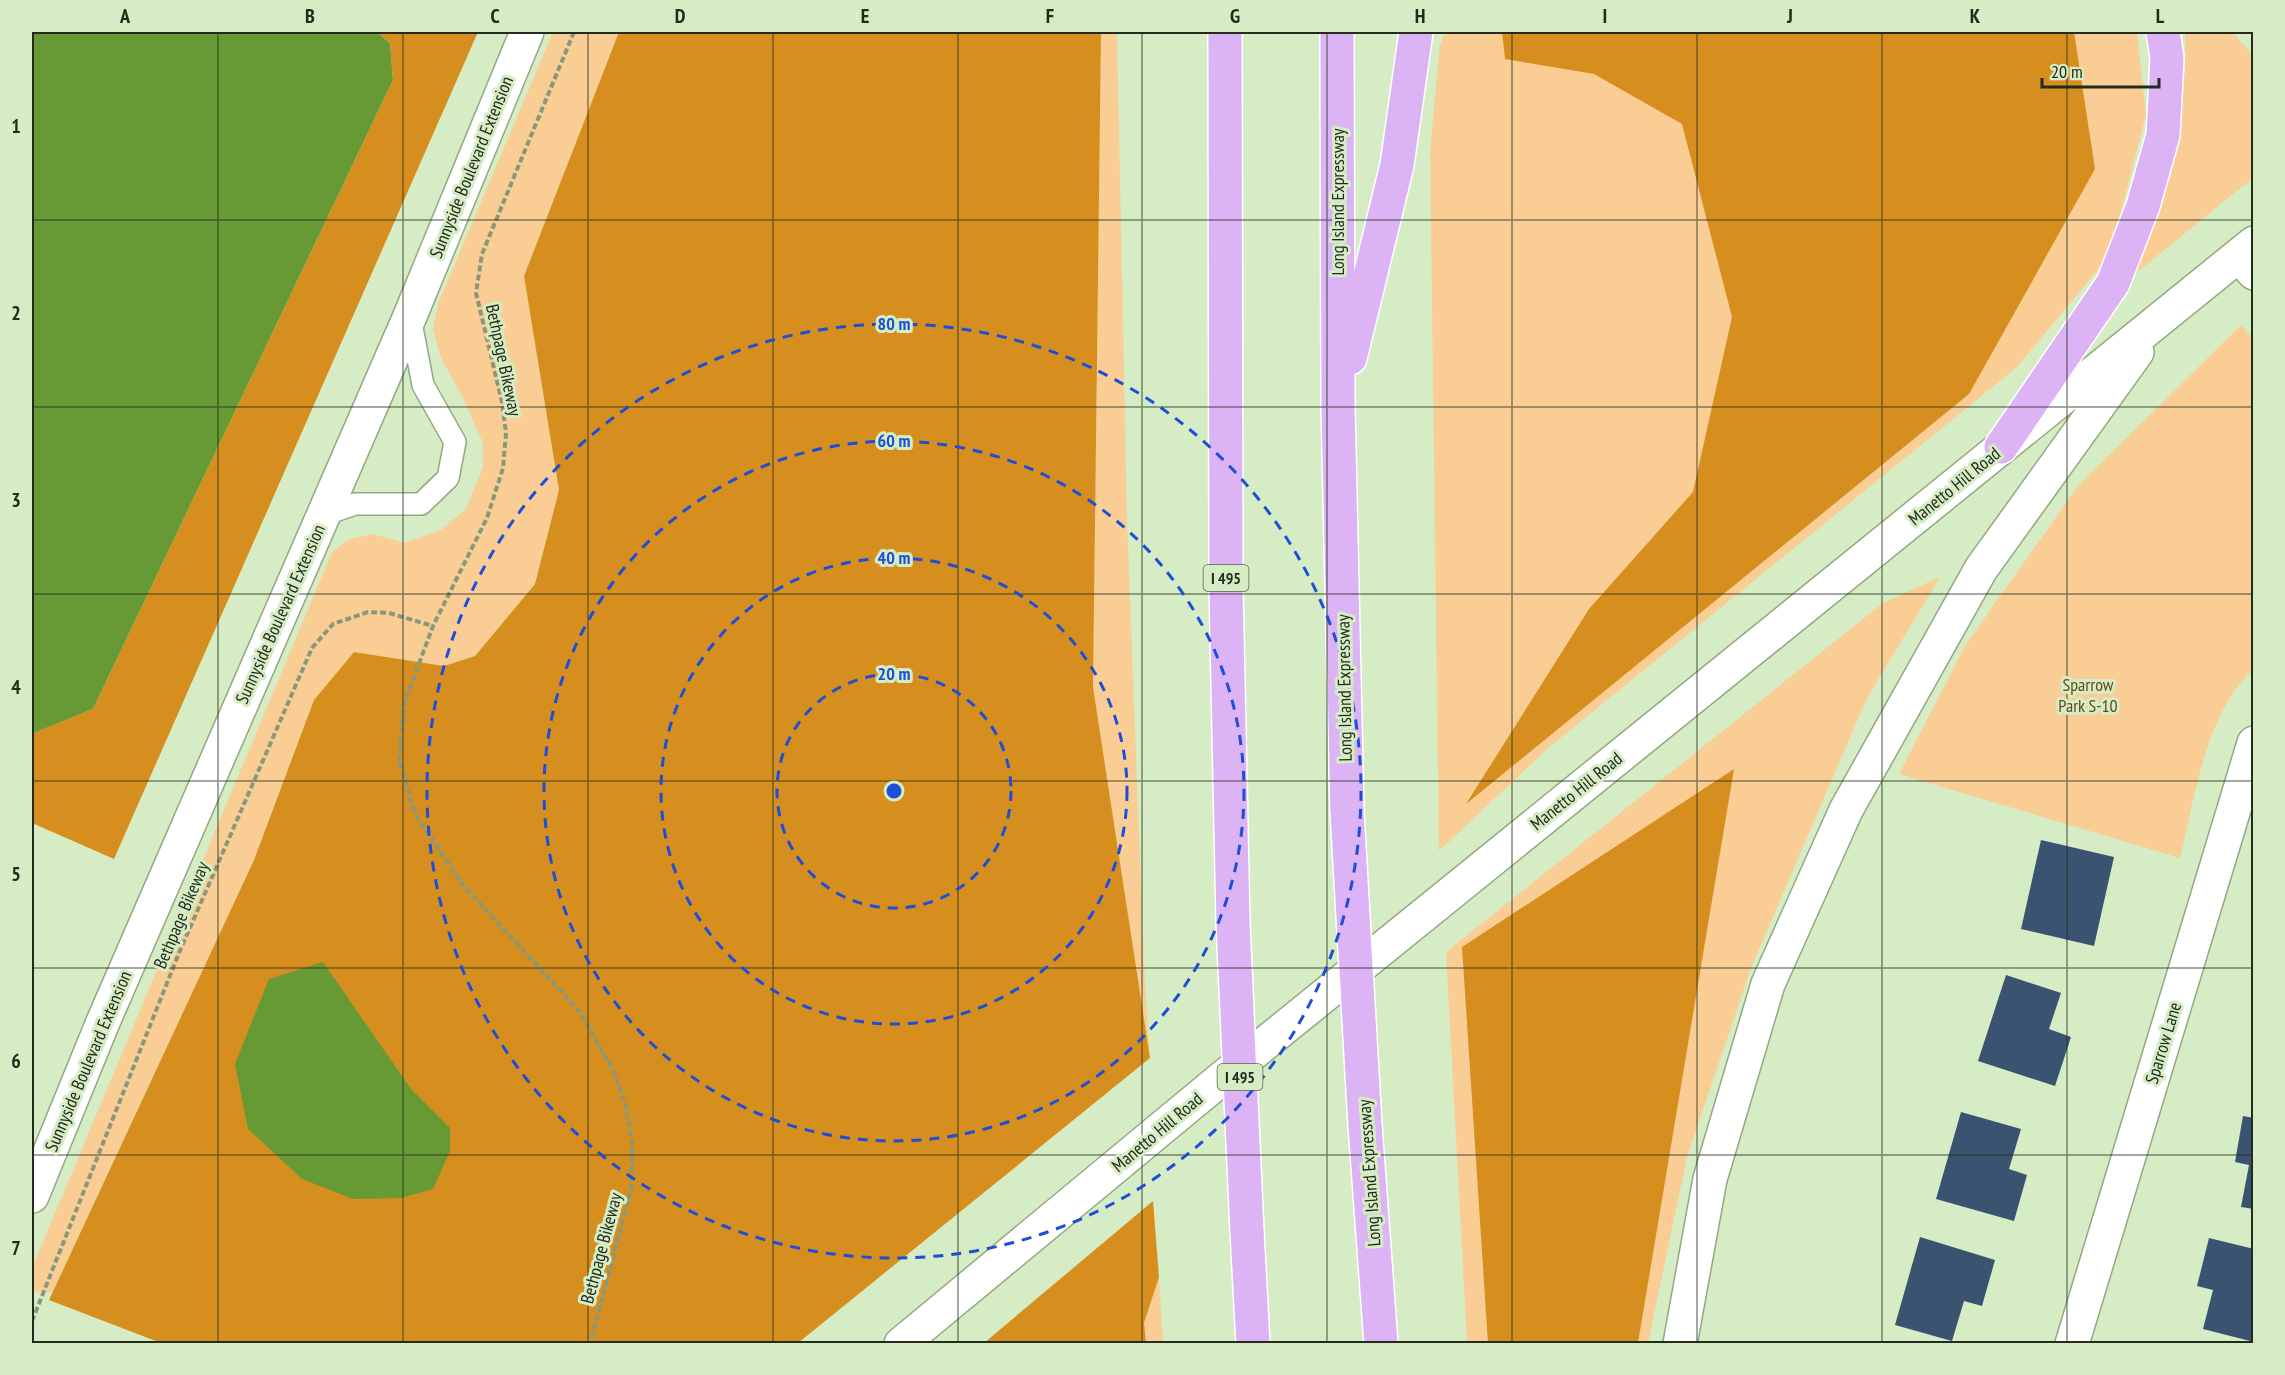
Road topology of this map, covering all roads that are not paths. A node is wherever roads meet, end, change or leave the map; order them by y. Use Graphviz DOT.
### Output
graph roads {
  1 [pos="527,32"];
  2 [pos="1225,32"];
  3 [pos="1336,32"];
  4 [pos="1416,32"];
  5 [pos="2163,32"];
  6 [pos="2249,257"];
  7 [pos="410,316"];
  8 [pos="2162,317"];
  9 [pos="1338,406"];
  10 [pos="2001,447"];
  11 [pos="323,515"];
  12 [pos="2253,743"];
  13 [pos="32,1196"];
  14 [pos="901,1344"];
  15 [pos="1253,1344"];
  16 [pos="1381,1344"];
  17 [pos="1680,1344"];
  18 [pos="2072,1344"];
  1 -- 7 [label="main road, Sunnyside Boulevard Extension"];
  2 -- 15 [label="highway, I 495, bridge"];
  3 -- 9 [label="highway, Long Island Expressway"];
  4 -- 9 [label="highway"];
  5 -- 10 [label="highway"];
  6 -- 8 [label="main road, Manetto Hill Road"];
  7 -- 11 [label="main road, Sunnyside Boulevard Extension"];
  7 -- 11 [label="lane"];
  8 -- 10 [label="main road, Manetto Hill Road"];
  8 -- 17 [label="main road"];
  9 -- 16 [label="highway, Long Island Expressway, bridge"];
  10 -- 14 [label="main road, Manetto Hill Road"];
  11 -- 13 [label="main road, Sunnyside Boulevard Extension"];
  12 -- 18 [label="main road, Sparrow Lane"];
}
